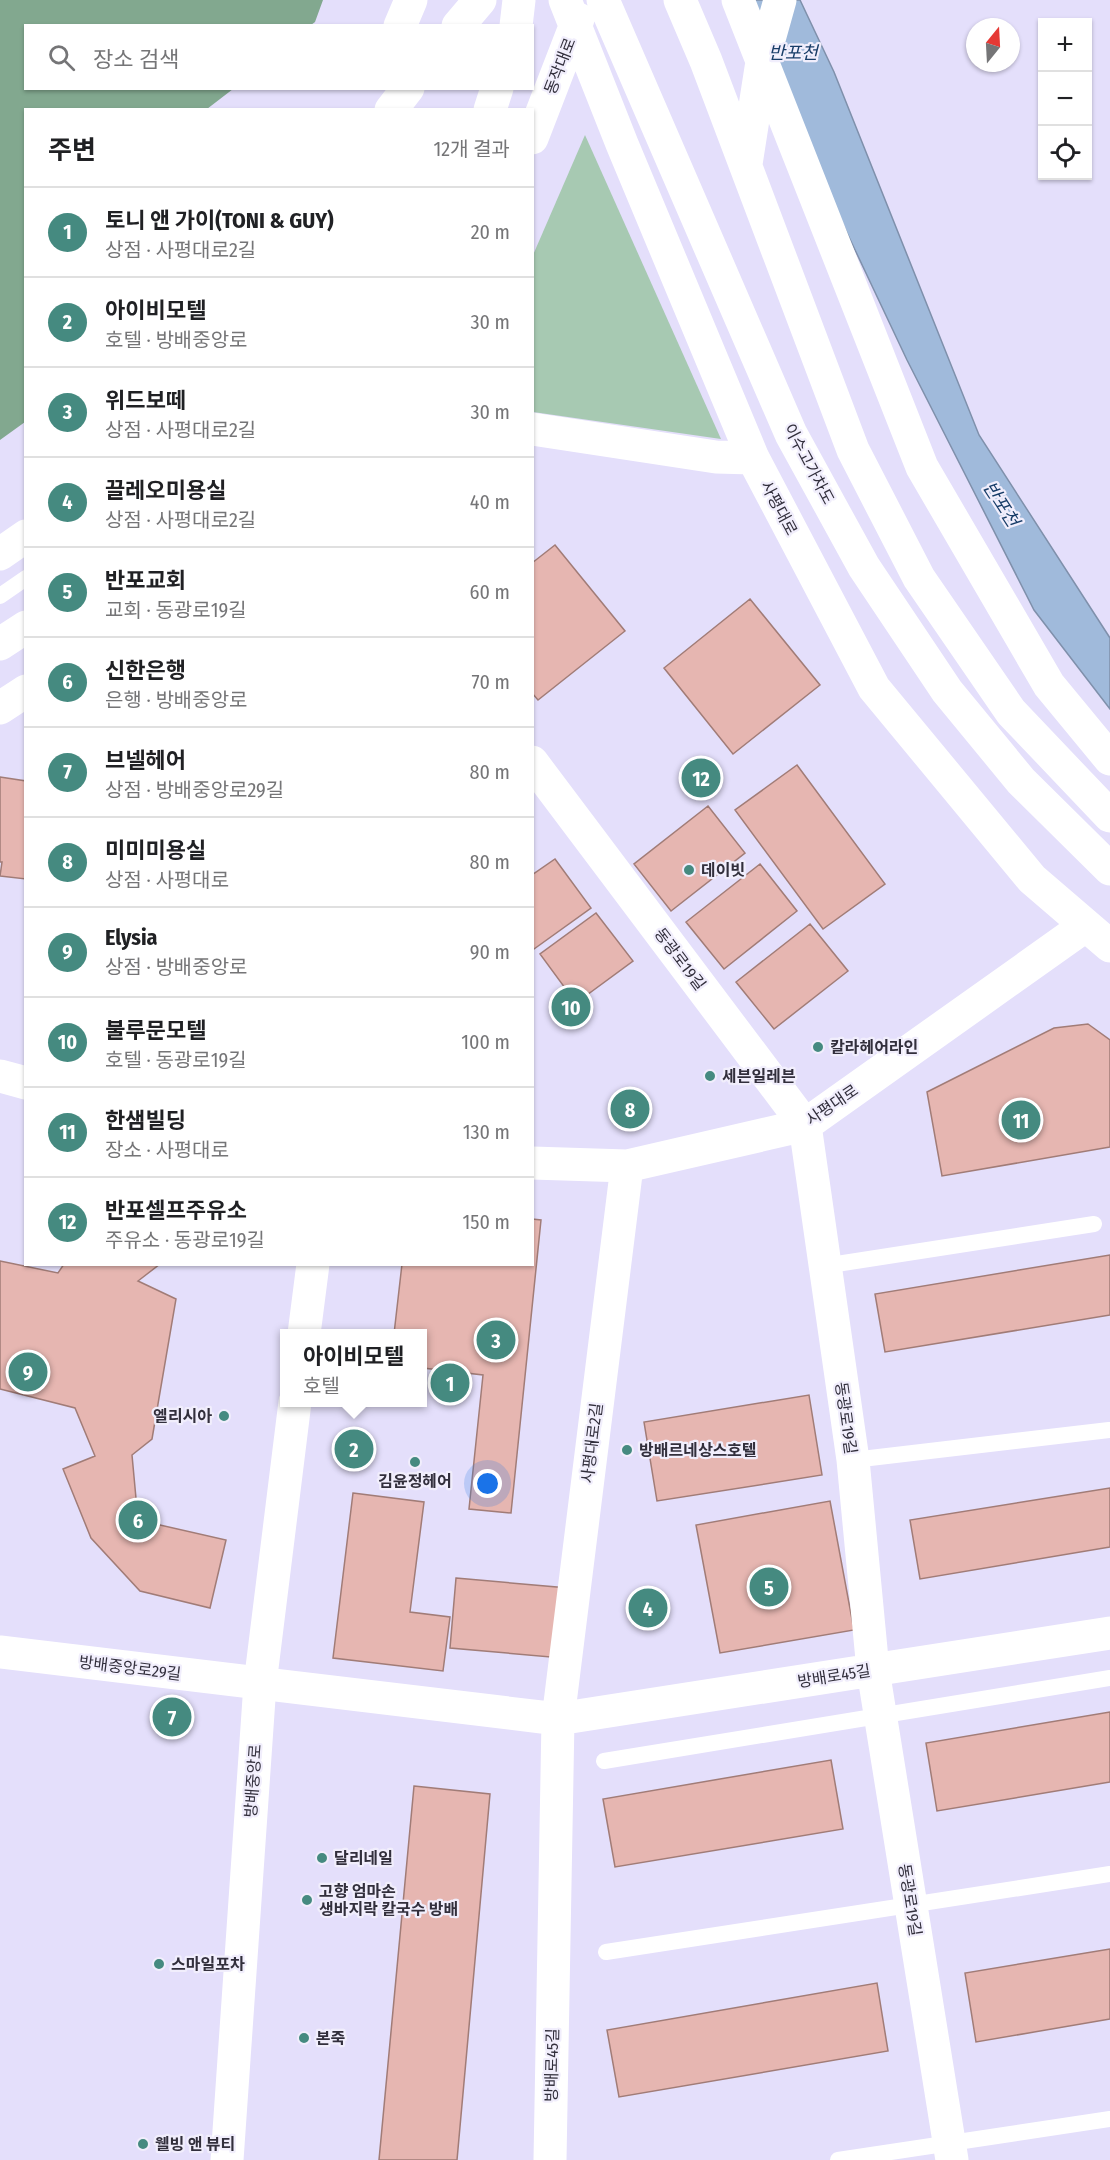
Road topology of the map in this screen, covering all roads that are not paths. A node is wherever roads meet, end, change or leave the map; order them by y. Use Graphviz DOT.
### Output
graph roads {
  1 [pos="411,0"];
  2 [pos="480,0"];
  3 [pos="519,0"];
  4 [pos="603,0"];
  5 [pos="680,0"];
  6 [pos="738,0"];
  7 [pos="780,0"];
  8 [pos="574,9"];
  9 [pos="401,24"];
  10 [pos="460,24"];
  11 [pos="516,24"];
  12 [pos="379,90"];
  13 [pos="406,90"];
  14 [pos="496,90"];
  15 [pos="375,108"];
  16 [pos="393,108"];
  17 [pos="491,108"];
  18 [pos="534,132"];
  19 [pos="746,166"];
  20 [pos="534,429"];
  21 [pos="753,458"];
  22 [pos="24,537"];
  23 [pos="0,554"];
  24 [pos="24,579"];
  25 [pos="0,596"];
  26 [pos="24,628"];
  27 [pos="0,644"];
  28 [pos="24,692"];
  29 [pos="0,708"];
  30 [pos="1110,759"];
  31 [pos="534,765"];
  32 [pos="1110,816"];
  33 [pos="1110,869"];
  34 [pos="1098,936"];
  35 [pos="0,1076"];
  36 [pos="24,1082"];
  37 [pos="805,1125"];
  38 [pos="534,1163"];
  39 [pos="627,1166"];
  40 [pos="1094,1224"];
  41 [pos="313,1266"];
  42 [pos="824,1266"];
  43 [pos="305,1329"];
  44 [pos="295,1407"];
  45 [pos="1109,1430"];
  46 [pos="852,1460"];
  47 [pos="1110,1633"];
  48 [pos="0,1652"];
  49 [pos="873,1670"];
  50 [pos="1110,1678"];
  51 [pos="260,1684"];
  52 [pos="880,1716"];
  53 [pos="558,1719"];
  54 [pos="604,1761"];
  55 [pos="1110,1874"];
  56 [pos="911,1904"];
  57 [pos="606,1952"];
  58 [pos="1110,2119"];
  59 [pos="951,2152"];
  60 [pos="227,2160"];
  61 [pos="550,2160"];
  62 [pos="838,2160"];
  1 -- 9 [label="street"];
  2 -- 10 [label="street"];
  3 -- 11 [label="street"];
  4 -- 33 [label="street, 이수고가차도"];
  5 -- 19 [label="street"];
  6 -- 30 [label="street"];
  7 -- 19 [label="street"];
  8 -- 18 [label="street, 동작대로"];
  8 -- 21 [label="street, 사평대로"];
  12 -- 15 [label="street"];
  13 -- 16 [label="street"];
  14 -- 17 [label="street"];
  19 -- 32 [label="street"];
  20 -- 21 [label="street"];
  21 -- 34 [label="street, 사평대로"];
  22 -- 23 [label="street"];
  24 -- 25 [label="lane"];
  26 -- 27 [label="street"];
  28 -- 29 [label="street"];
  31 -- 37 [label="street, 동광로19길"];
  34 -- 37 [label="street, 사평대로"];
  35 -- 36 [label="street"];
  37 -- 39 [label="street, 사평대로"];
  37 -- 42 [label="street, 동광로19길"];
  38 -- 39 [label="street, 사평대로"];
  39 -- 53 [label="street, 사평대로2길"];
  40 -- 42 [label="lane"];
  41 -- 43 [label="street"];
  42 -- 46 [label="street, 동광로19길"];
  44 -- 51 [label="street, 방배중앙로"];
  45 -- 46 [label="lane"];
  46 -- 49 [label="street, 동광로19길"];
  47 -- 49 [label="street, 방배로45길"];
  48 -- 51 [label="street, 방배중앙로29길"];
  49 -- 52 [label="street, 동광로19길"];
  49 -- 53 [label="street, 방배로45길"];
  50 -- 52 [label="lane"];
  51 -- 53 [label="street, 방배로45길"];
  51 -- 60 [label="street, 방배중앙로"];
  52 -- 54 [label="lane"];
  52 -- 56 [label="street, 동광로19길"];
  53 -- 61 [label="street, 방배로45길"];
  55 -- 56 [label="lane"];
  56 -- 57 [label="lane"];
  56 -- 59 [label="street, 동광로19길"];
  58 -- 59 [label="lane"];
  59 -- 62 [label="lane"];
}
